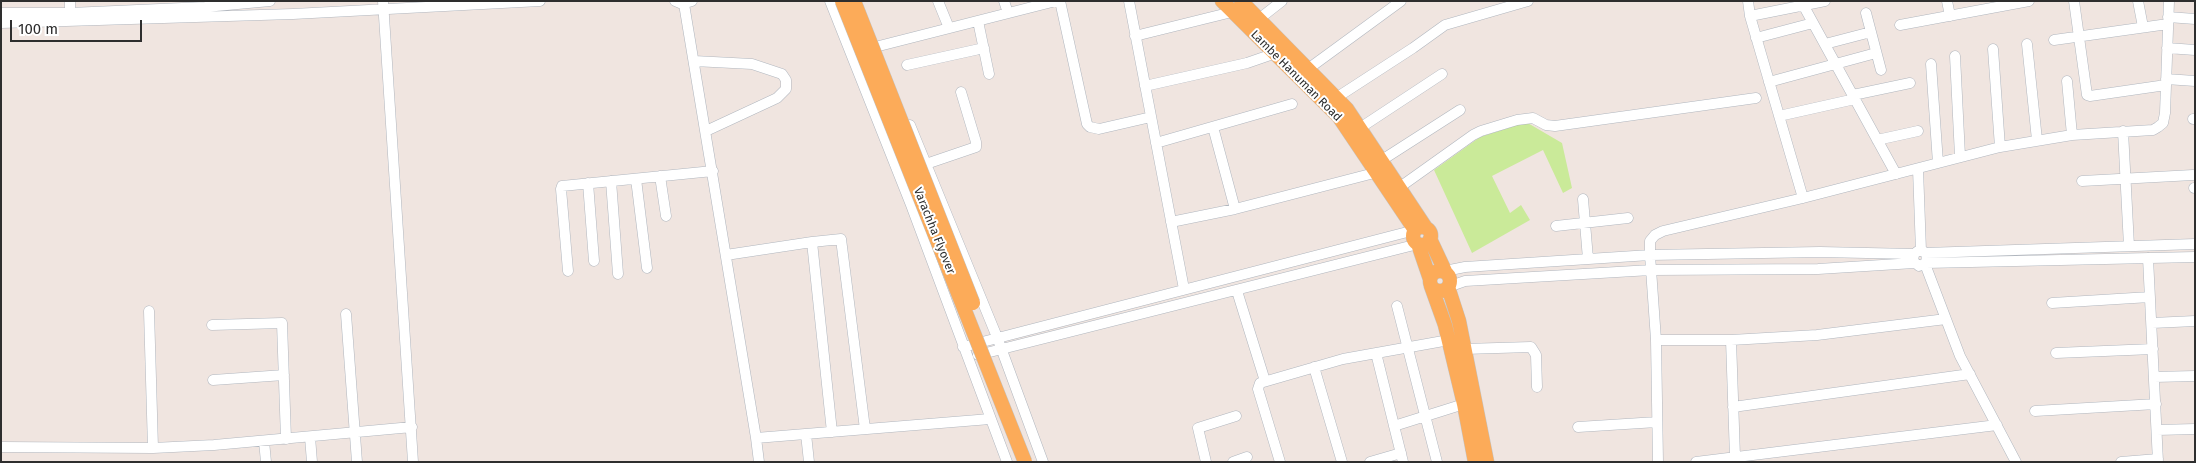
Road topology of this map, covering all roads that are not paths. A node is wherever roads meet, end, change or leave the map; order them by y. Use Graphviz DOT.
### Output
graph roads {
  1 [pos="70,1"];
  2 [pos="270,1"];
  3 [pos="540,1"];
  4 [pos="821,1"];
  5 [pos="854,1"];
  6 [pos="861,1"];
  7 [pos="938,1"];
  8 [pos="1004,1"];
  9 [pos="1058,1"];
  10 [pos="1129,1"];
  11 [pos="1222,1"];
  12 [pos="1282,1"];
  13 [pos="1401,1"];
  14 [pos="1528,1"];
  15 [pos="1748,1"];
  16 [pos="1825,1"];
  17 [pos="1947,1"];
  18 [pos="2029,1"];
  19 [pos="2074,1"];
  20 [pos="2138,1"];
  21 [pos="2169,1"];
  22 [pos="683,2"];
  23 [pos="834,3"];
  24 [pos="1803,3"];
  25 [pos="154,5"];
  26 [pos="114,6"];
  27 [pos="384,6"];
  28 [pos="1236,6"];
  29 [pos="1,13"];
  30 [pos="70,13"];
  31 [pos="1008,13"];
  32 [pos="1866,13"];
  33 [pos="1750,16"];
  34 [pos="1950,16"];
  35 [pos="1259,19"];
  36 [pos="2195,19"];
  37 [pos="2168,20"];
  38 [pos="978,21"];
  39 [pos="1,23"];
  40 [pos="1813,23"];
  41 [pos="1900,25"];
  42 [pos="2143,27"];
  43 [pos="949,28"];
  44 [pos="1871,32"];
  45 [pos="1136,36"];
  46 [pos="2080,36"];
  47 [pos="1756,38"];
  48 [pos="2054,40"];
  49 [pos="1825,44"];
  50 [pos="2026,44"];
  51 [pos="879,46"];
  52 [pos="984,48"];
  53 [pos="2167,48"];
  54 [pos="1993,49"];
  55 [pos="2195,50"];
  56 [pos="1876,52"];
  57 [pos="1273,54"];
  58 [pos="1955,56"];
  59 [pos="694,61"];
  60 [pos="1835,63"];
  61 [pos="1931,64"];
  62 [pos="907,65"];
  63 [pos="1308,69"];
  64 [pos="1881,70"];
  65 [pos="989,74"];
  66 [pos="1442,74"];
  67 [pos="2067,81"];
  68 [pos="2195,81"];
  69 [pos="1769,82"];
  70 [pos="2166,82"];
  71 [pos="1910,83"];
  72 [pos="1145,86"];
  73 [pos="961,92"];
  74 [pos="1854,97"];
  75 [pos="1336,98"];
  76 [pos="1756,98"];
  77 [pos="1292,104"];
  78 [pos="1460,110"];
  79 [pos="1779,116"];
  80 [pos="1151,117"];
  81 [pos="1213,127"];
  82 [pos="1360,128"];
  83 [pos="706,130"];
  84 [pos="1918,131"];
  85 [pos="2123,131"];
  86 [pos="2072,135"];
  87 [pos="1877,140"];
  88 [pos="2037,140"];
  89 [pos="1156,143"];
  90 [pos="2000,147"];
  91 [pos="1960,156"];
  92 [pos="1938,163"];
  93 [pos="926,164"];
  94 [pos="1383,167"];
  95 [pos="1918,169"];
  96 [pos="713,171"];
  97 [pos="1896,174"];
  98 [pos="2193,175"];
  99 [pos="660,176"];
  100 [pos="2125,178"];
  101 [pos="636,179"];
  102 [pos="610,181"];
  103 [pos="2082,181"];
  104 [pos="588,183"];
  105 [pos="1400,187"];
  106 [pos="1803,198"];
  107 [pos="1583,199"];
  108 [pos="1235,209"];
  109 [pos="666,216"];
  110 [pos="1628,218"];
  111 [pos="1171,222"];
  112 [pos="1585,223"];
  113 [pos="1556,226"];
  114 [pos="1422,235"];
  115 [pos="812,242"];
  116 [pos="2195,244"];
  117 [pos="2129,246"];
  118 [pos="726,255"];
  119 [pos="1650,255"];
  120 [pos="2195,257"];
  121 [pos="1921,258"];
  122 [pos="2148,258"];
  123 [pos="1588,259"];
  124 [pos="594,261"];
  125 [pos="647,268"];
  126 [pos="1651,270"];
  127 [pos="568,271"];
  128 [pos="1445,271"];
  129 [pos="618,274"];
  130 [pos="1430,283"];
  131 [pos="1448,287"];
  132 [pos="1184,289"];
  133 [pos="1237,291"];
  134 [pos="2150,297"];
  135 [pos="2052,303"];
  136 [pos="1397,306"];
  137 [pos="149,311"];
  138 [pos="346,314"];
  139 [pos="1946,319"];
  140 [pos="2195,321"];
  141 [pos="2152,323"];
  142 [pos="212,325"];
  143 [pos="997,337"];
  144 [pos="1449,340"];
  145 [pos="1656,340"];
  146 [pos="1731,340"];
  147 [pos="963,347"];
  148 [pos="1407,347"];
  149 [pos="1002,349"];
  150 [pos="1464,349"];
  151 [pos="2153,349"];
  152 [pos="1376,353"];
  153 [pos="2056,353"];
  154 [pos="968,358"];
  155 [pos="1314,368"];
  156 [pos="1970,374"];
  157 [pos="284,376"];
  158 [pos="2195,376"];
  159 [pos="2154,377"];
  160 [pos="213,380"];
  161 [pos="1265,381"];
  162 [pos="1537,387"];
  163 [pos="1464,404"];
  164 [pos="2156,404"];
  165 [pos="1733,407"];
  166 [pos="2035,411"];
  167 [pos="1236,416"];
  168 [pos="1426,416"];
  169 [pos="990,418"];
  170 [pos="1657,422"];
  171 [pos="1997,425"];
  172 [pos="1394,426"];
  173 [pos="412,427"];
  174 [pos="1578,427"];
  175 [pos="865,429"];
  176 [pos="2195,429"];
  177 [pos="2157,430"];
  178 [pos="355,432"];
  179 [pos="832,432"];
  180 [pos="806,434"];
  181 [pos="310,437"];
  182 [pos="756,438"];
  183 [pos="286,439"];
  184 [pos="264,441"];
  185 [pos="1,447"];
  186 [pos="154,448"];
  187 [pos="1247,457"];
  188 [pos="1734,457"];
  189 [pos="1402,458"];
  190 [pos="2158,460"];
  191 [pos="266,462"];
  192 [pos="312,462"];
  193 [pos="357,462"];
  194 [pos="413,462"];
  195 [pos="758,462"];
  196 [pos="809,462"];
  197 [pos="1006,462"];
  198 [pos="1025,462"];
  199 [pos="1033,462"];
  200 [pos="1044,462"];
  201 [pos="1206,462"];
  202 [pos="1233,462"];
  203 [pos="1280,462"];
  204 [pos="1342,462"];
  205 [pos="1370,462"];
  206 [pos="1437,462"];
  207 [pos="1475,462"];
  208 [pos="1487,462"];
  209 [pos="1658,462"];
  210 [pos="1696,462"];
  211 [pos="2016,462"];
  212 [pos="2121,462"];
  1 -- 30 [label="street"];
  2 -- 25 [label="street"];
  3 -- 27 [label="street"];
  4 -- 23 [label="street"];
  5 -- 199 [label="main road, Varachha Flyover, bridge"];
  6 -- 51 [label="street"];
  7 -- 43 [label="street"];
  8 -- 31 [label="street"];
  9 -- 31 [label="street"];
  9 -- 80 [label="street"];
  10 -- 45 [label="street"];
  11 -- 28 [label="main road, Lambe Hanuman Road"];
  12 -- 35 [label="street"];
  13 -- 63 [label="street"];
  14 -- 75 [label="street"];
  15 -- 33 [label="street"];
  16 -- 24 [label="street"];
  17 -- 34 [label="street"];
  18 -- 34 [label="street"];
  19 -- 46 [label="street"];
  20 -- 42 [label="street"];
  21 -- 37 [label="street"];
  22 -- 59 [label="street"];
  23 -- 147 [label="street"];
  23 -- 198 [label="main road, Varachha Flyover, bridge"];
  24 -- 33 [label="street"];
  24 -- 40 [label="street"];
  25 -- 26 [label="street"];
  26 -- 30 [label="street"];
  27 -- 39 [label="street"];
  27 -- 173 [label="street"];
  28 -- 35 [label="main road, Lambe Hanuman Road"];
  28 -- 45 [label="street"];
  28 -- 57 [label="main road, Lambe Hanuman Road"];
  29 -- 30 [label="street"];
  31 -- 38 [label="street"];
  32 -- 44 [label="street"];
  33 -- 47 [label="street"];
  34 -- 41 [label="street"];
  35 -- 63 [label="main road, Lambe Hanuman Road"];
  36 -- 37 [label="street"];
  37 -- 42 [label="street"];
  37 -- 53 [label="street"];
  38 -- 43 [label="street"];
  38 -- 52 [label="street"];
  40 -- 47 [label="street"];
  40 -- 49 [label="street"];
  42 -- 46 [label="street"];
  43 -- 51 [label="street"];
  44 -- 49 [label="street"];
  44 -- 56 [label="street"];
  45 -- 72 [label="street"];
  46 -- 48 [label="street"];
  46 -- 70 [label="street"];
  47 -- 69 [label="street"];
  49 -- 60 [label="street"];
  50 -- 88 [label="street"];
  51 -- 93 [label="street"];
  52 -- 62 [label="street"];
  52 -- 65 [label="street"];
  53 -- 55 [label="street"];
  53 -- 70 [label="street"];
  54 -- 90 [label="street"];
  56 -- 60 [label="street"];
  56 -- 64 [label="street"];
  57 -- 72 [label="street"];
  57 -- 94 [label="main road, Lambe Hanuman Road"];
  58 -- 91 [label="street"];
  59 -- 83 [label="street"];
  59 -- 83 [label="street"];
  60 -- 69 [label="street"];
  60 -- 74 [label="street"];
  61 -- 92 [label="street"];
  63 -- 75 [label="main road, Lambe Hanuman Road"];
  66 -- 82 [label="street"];
  67 -- 86 [label="street"];
  68 -- 70 [label="street"];
  69 -- 79 [label="street"];
  70 -- 85 [label="street"];
  71 -- 74 [label="street"];
  72 -- 80 [label="street"];
  73 -- 93 [label="street"];
  74 -- 79 [label="street"];
  74 -- 87 [label="street"];
  75 -- 82 [label="main road, Lambe Hanuman Road"];
  76 -- 105 [label="street"];
  77 -- 81 [label="street"];
  78 -- 94 [label="street"];
  79 -- 106 [label="street"];
  80 -- 89 [label="street"];
  81 -- 89 [label="street"];
  81 -- 108 [label="street"];
  82 -- 94 [label="main road, Lambe Hanuman Road"];
  83 -- 96 [label="street"];
  84 -- 87 [label="street"];
  85 -- 86 [label="street"];
  85 -- 100 [label="street"];
  86 -- 88 [label="street"];
  87 -- 97 [label="street"];
  88 -- 90 [label="street"];
  89 -- 111 [label="street"];
  90 -- 91 [label="street"];
  91 -- 92 [label="street"];
  92 -- 95 [label="street"];
  93 -- 143 [label="street"];
  94 -- 105 [label="main road, Lambe Hanuman Road"];
  94 -- 108 [label="street"];
  94 -- 114 [label="main road, Lambe Hanuman Road"];
  95 -- 97 [label="street"];
  95 -- 121 [label="street"];
  96 -- 99 [label="street"];
  96 -- 118 [label="street"];
  97 -- 106 [label="street"];
  98 -- 100 [label="street"];
  99 -- 101 [label="street"];
  99 -- 109 [label="street"];
  100 -- 103 [label="street"];
  100 -- 117 [label="street"];
  101 -- 102 [label="street"];
  101 -- 125 [label="street"];
  102 -- 104 [label="street"];
  102 -- 129 [label="street"];
  104 -- 124 [label="street"];
  104 -- 127 [label="street"];
  105 -- 114 [label="main road, Lambe Hanuman Road"];
  106 -- 119 [label="street"];
  107 -- 112 [label="street"];
  108 -- 111 [label="street"];
  110 -- 112 [label="street"];
  111 -- 132 [label="street"];
  112 -- 113 [label="street"];
  112 -- 123 [label="street"];
  114 -- 128 [label="main road"];
  114 -- 130 [label="main road"];
  114 -- 132 [label="street"];
  114 -- 133 [label="street"];
  115 -- 118 [label="street"];
  115 -- 175 [label="street"];
  115 -- 179 [label="street"];
  116 -- 117 [label="street"];
  117 -- 121 [label="street"];
  118 -- 182 [label="street"];
  119 -- 121 [label="street"];
  119 -- 123 [label="street"];
  119 -- 126 [label="street"];
  120 -- 122 [label="street"];
  121 -- 122 [label="street"];
  121 -- 126 [label="street"];
  121 -- 139 [label="street"];
  122 -- 134 [label="street"];
  123 -- 128 [label="street"];
  126 -- 131 [label="street"];
  126 -- 145 [label="street"];
  128 -- 130 [label="main road"];
  128 -- 131 [label="main road"];
  130 -- 131 [label="main road"];
  130 -- 144 [label="main road"];
  131 -- 150 [label="main road"];
  132 -- 143 [label="street"];
  133 -- 149 [label="street"];
  133 -- 161 [label="street"];
  134 -- 135 [label="street"];
  134 -- 141 [label="street"];
  136 -- 148 [label="street"];
  137 -- 186 [label="street"];
  138 -- 178 [label="street"];
  139 -- 146 [label="street"];
  139 -- 156 [label="street"];
  140 -- 141 [label="street"];
  141 -- 151 [label="street"];
  142 -- 157 [label="street"];
  143 -- 147 [label="street"];
  143 -- 149 [label="street"];
  144 -- 148 [label="street"];
  144 -- 163 [label="main road"];
  145 -- 146 [label="street"];
  145 -- 170 [label="street"];
  146 -- 165 [label="street"];
  147 -- 154 [label="street"];
  148 -- 152 [label="street"];
  148 -- 168 [label="street"];
  149 -- 154 [label="street"];
  149 -- 200 [label="street"];
  150 -- 162 [label="street"];
  150 -- 208 [label="main road"];
  151 -- 153 [label="street"];
  151 -- 159 [label="street"];
  152 -- 155 [label="street"];
  152 -- 172 [label="street"];
  154 -- 169 [label="street"];
  155 -- 161 [label="street"];
  155 -- 204 [label="street"];
  156 -- 165 [label="street"];
  156 -- 171 [label="street"];
  157 -- 160 [label="street"];
  157 -- 183 [label="street"];
  158 -- 159 [label="street"];
  159 -- 164 [label="street"];
  161 -- 203 [label="street"];
  163 -- 168 [label="street"];
  163 -- 207 [label="main road"];
  164 -- 166 [label="street"];
  164 -- 177 [label="street"];
  165 -- 188 [label="street"];
  167 -- 201 [label="street"];
  168 -- 172 [label="street"];
  168 -- 206 [label="street"];
  169 -- 175 [label="street"];
  169 -- 197 [label="street"];
  170 -- 174 [label="street"];
  170 -- 209 [label="street"];
  171 -- 188 [label="street"];
  171 -- 211 [label="street"];
  172 -- 189 [label="street"];
  173 -- 178 [label="street"];
  173 -- 194 [label="street"];
  175 -- 179 [label="street"];
  176 -- 177 [label="street"];
  177 -- 190 [label="street"];
  178 -- 181 [label="street"];
  178 -- 193 [label="street"];
  179 -- 180 [label="street"];
  180 -- 182 [label="street"];
  180 -- 196 [label="street"];
  181 -- 183 [label="street"];
  181 -- 192 [label="street"];
  182 -- 195 [label="street"];
  183 -- 184 [label="street"];
  184 -- 186 [label="street"];
  184 -- 191 [label="street"];
  185 -- 186 [label="street"];
  187 -- 202 [label="street"];
  188 -- 210 [label="street"];
  189 -- 205 [label="street"];
  190 -- 212 [label="street"];
}
